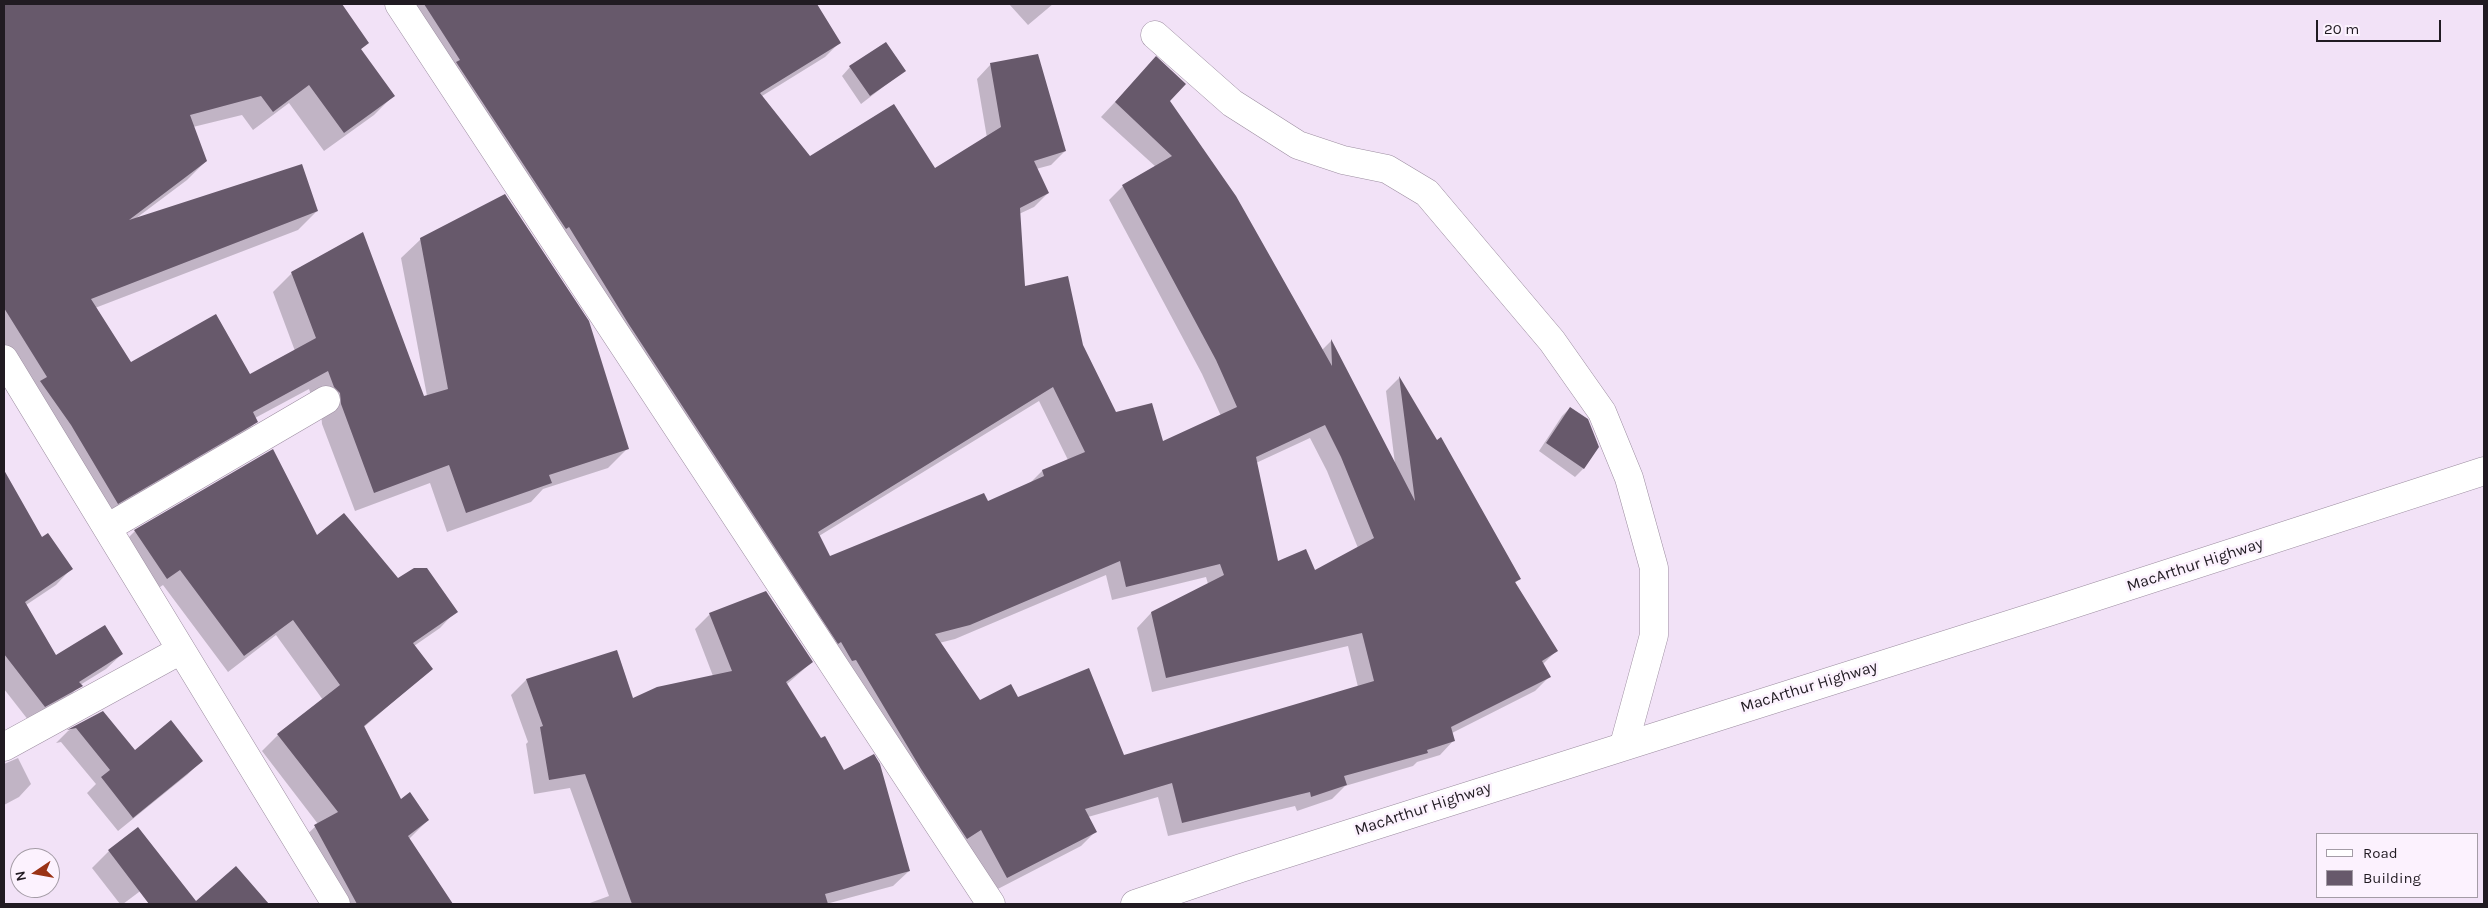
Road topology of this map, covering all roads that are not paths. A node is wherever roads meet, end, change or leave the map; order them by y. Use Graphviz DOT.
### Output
graph roads {
  1 [pos="399,4"];
  2 [pos="1155,34"];
  3 [pos="4,359"];
  4 [pos="326,400"];
  5 [pos="2484,471"];
  6 [pos="107,528"];
  7 [pos="181,650"];
  8 [pos="1624,745"];
  9 [pos="4,747"];
  10 [pos="336,904"];
  11 [pos="991,904"];
  12 [pos="1135,904"];
  1 -- 11 [label="main road"];
  2 -- 8 [label="main road"];
  3 -- 6 [label="main road"];
  4 -- 6 [label="main road"];
  5 -- 8 [label="main road, MacArthur Highway"];
  6 -- 7 [label="main road"];
  7 -- 9 [label="main road"];
  7 -- 10 [label="main road"];
  8 -- 12 [label="main road, MacArthur Highway"];
}
